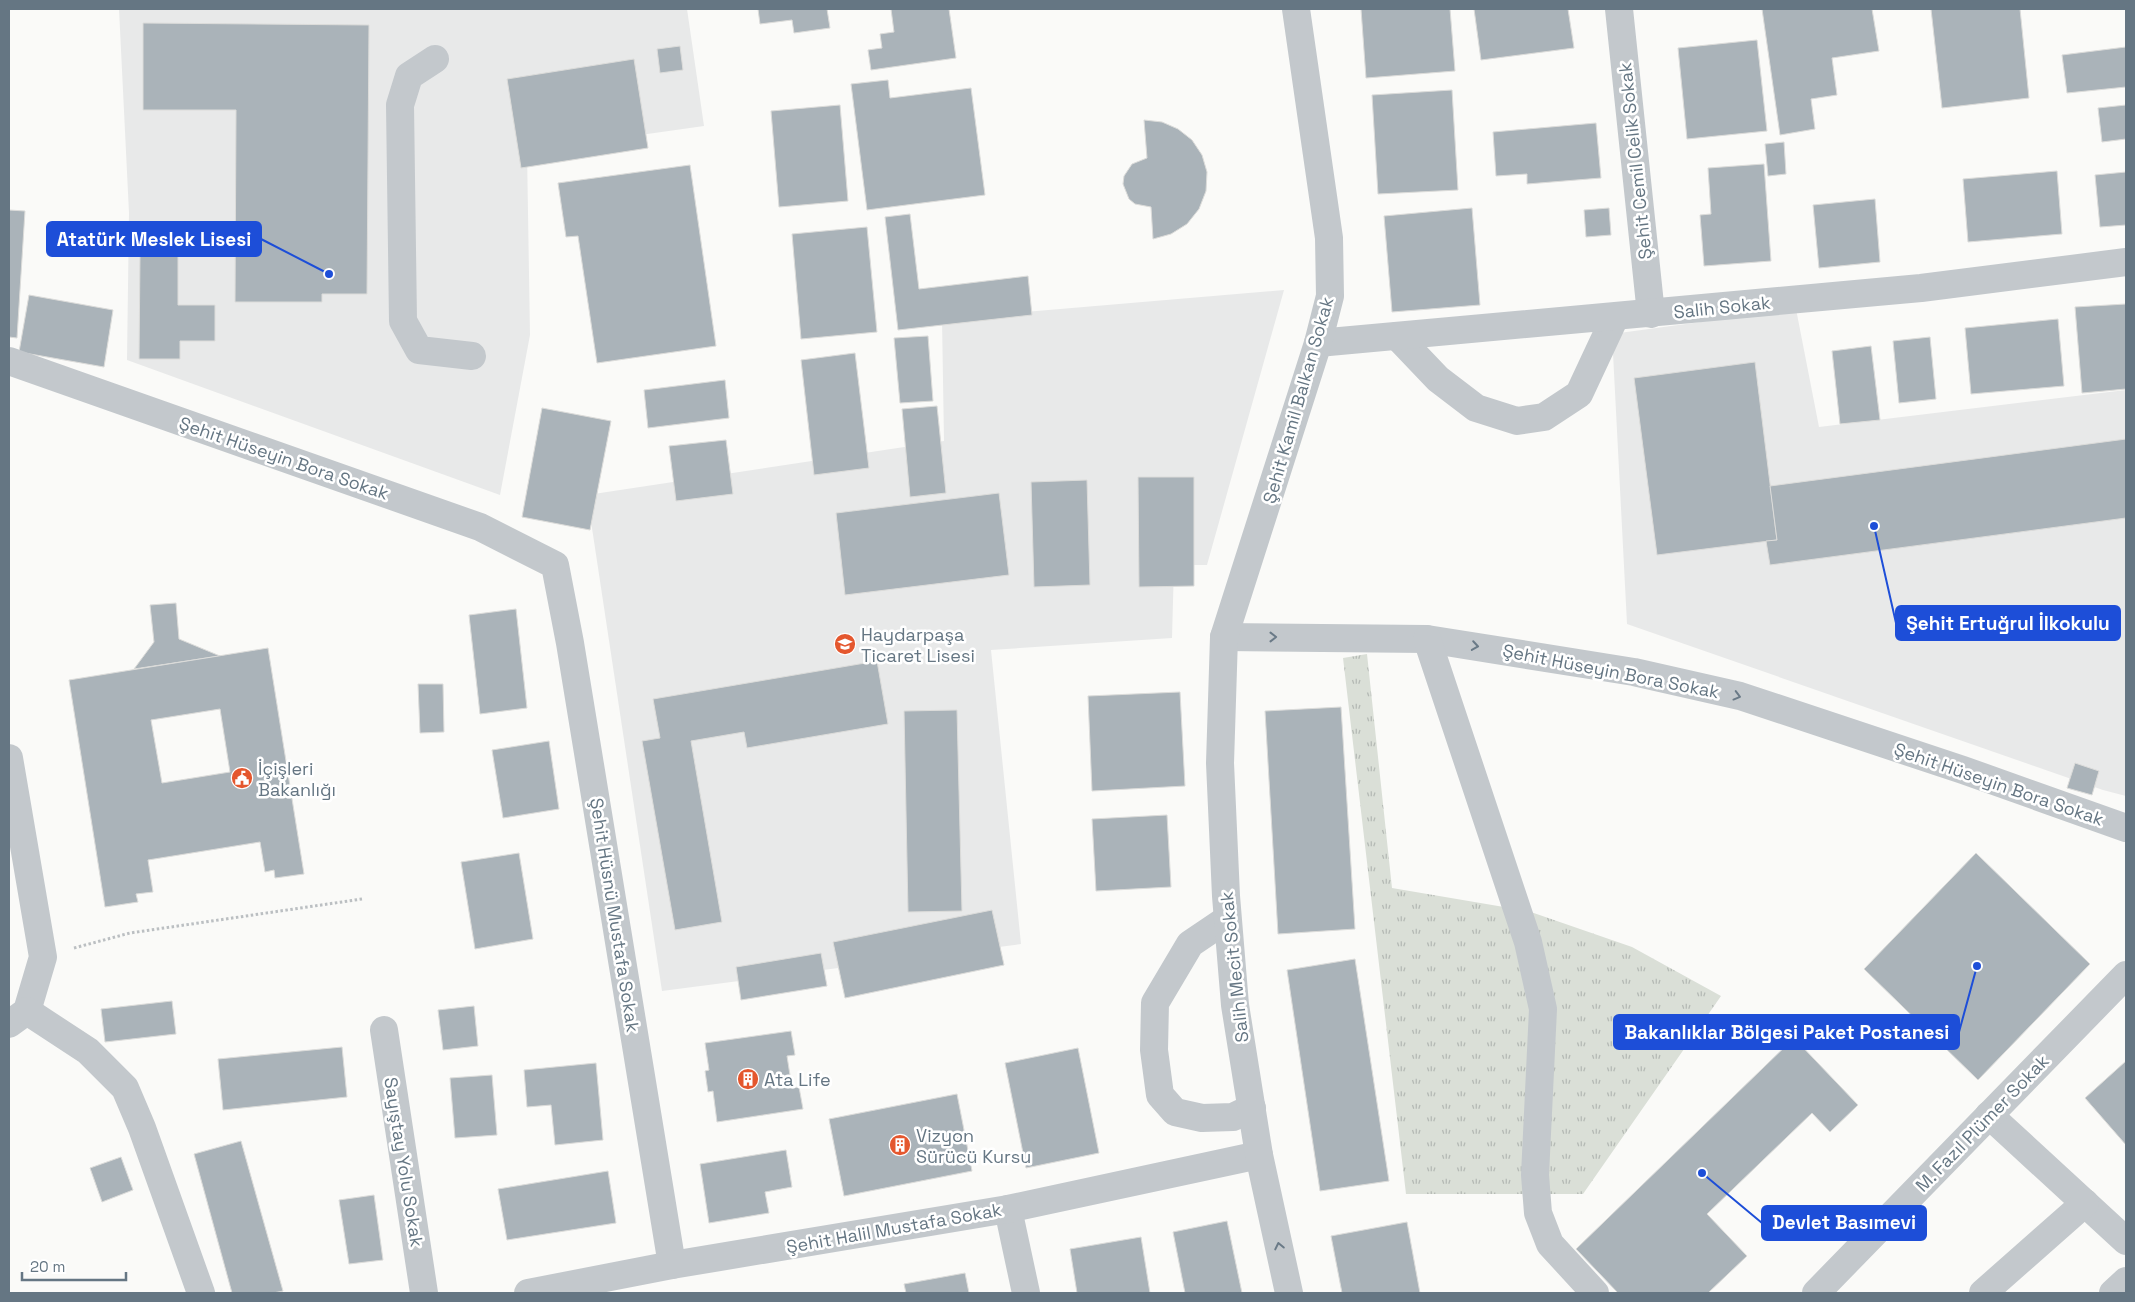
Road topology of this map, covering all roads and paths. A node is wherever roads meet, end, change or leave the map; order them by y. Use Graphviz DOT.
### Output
graph roads {
  1 [pos="1296,9"];
  2 [pos="1619,9"];
  3 [pos="435,58"];
  4 [pos="2126,262"];
  5 [pos="1651,314"];
  6 [pos="1616,317"];
  7 [pos="1397,336"];
  8 [pos="1318,343"];
  9 [pos="472,356"];
  10 [pos="9,361"];
  11 [pos="554,565"];
  12 [pos="1224,637"];
  13 [pos="1427,639"];
  14 [pos="9,758"];
  15 [pos="2126,828"];
  16 [pos="362,899"];
  17 [pos="1227,919"];
  18 [pos="42,957"];
  19 [pos="2126,975"];
  20 [pos="18,1018"];
  21 [pos="384,1030"];
  22 [pos="1252,1108"];
  23 [pos="1989,1116"];
  24 [pos="1260,1155"];
  25 [pos="2085,1203"];
  26 [pos="1008,1209"];
  27 [pos="2126,1241"];
  28 [pos="672,1265"];
  29 [pos="2126,1281"];
  30 [pos="201,1293"];
  31 [pos="424,1293"];
  32 [pos="528,1293"];
  33 [pos="1026,1293"];
  34 [pos="1289,1293"];
  35 [pos="1595,1293"];
  36 [pos="1816,1293"];
  37 [pos="1983,1293"];
  38 [pos="2113,1293"];
  1 -- 8 [label="street, Şehit Kamil Balkan Sokak"];
  2 -- 5 [label="street, Şehit Cemil Celik Sokak"];
  3 -- 9 [label="street"];
  4 -- 5 [label="street, Salih Sokak"];
  5 -- 6 [label="street, Salih Sokak"];
  6 -- 7 [label="street, Salih Sokak"];
  6 -- 7 [label="street"];
  7 -- 8 [label="street, Salih Sokak"];
  8 -- 12 [label="street, Şehit Kamil Balkan Sokak"];
  10 -- 11 [label="street, Şehit Hüseyin Bora Sokak"];
  11 -- 28 [label="street, Şehit Hüsnü Mustafa Sokak"];
  12 -- 13 [label="street, Şehit Hüseyin Bora Sokak, one-way"];
  12 -- 17 [label="street, Salih Mecit Sokak"];
  13 -- 15 [label="street, Şehit Hüseyin Bora Sokak, one-way"];
  13 -- 35 [label="street"];
  14 -- 18 [label="street"];
  16 -- 18 [label="path"];
  17 -- 22 [label="street, Salih Mecit Sokak"];
  17 -- 22 [label="street"];
  18 -- 20 [label="street"];
  19 -- 23 [label="street, M. Fazıl Plümer Sokak"];
  20 -- 30 [label="street"];
  21 -- 31 [label="street, Sayıştay Yolu Sokak"];
  22 -- 24 [label="street, Salih Mecit Sokak"];
  23 -- 25 [label="street"];
  23 -- 36 [label="street, M. Fazıl Plümer Sokak"];
  24 -- 26 [label="street, Şehit Halil Mustafa Sokak"];
  34 -- 24 [label="street, Salih Mecit Sokak, one-way"];
  25 -- 27 [label="street"];
  25 -- 37 [label="street"];
  26 -- 28 [label="street, Şehit Halil Mustafa Sokak"];
  26 -- 33 [label="street"];
  28 -- 32 [label="street, Şehit Halil Mustafa Sokak"];
  29 -- 38 [label="street"];
}
